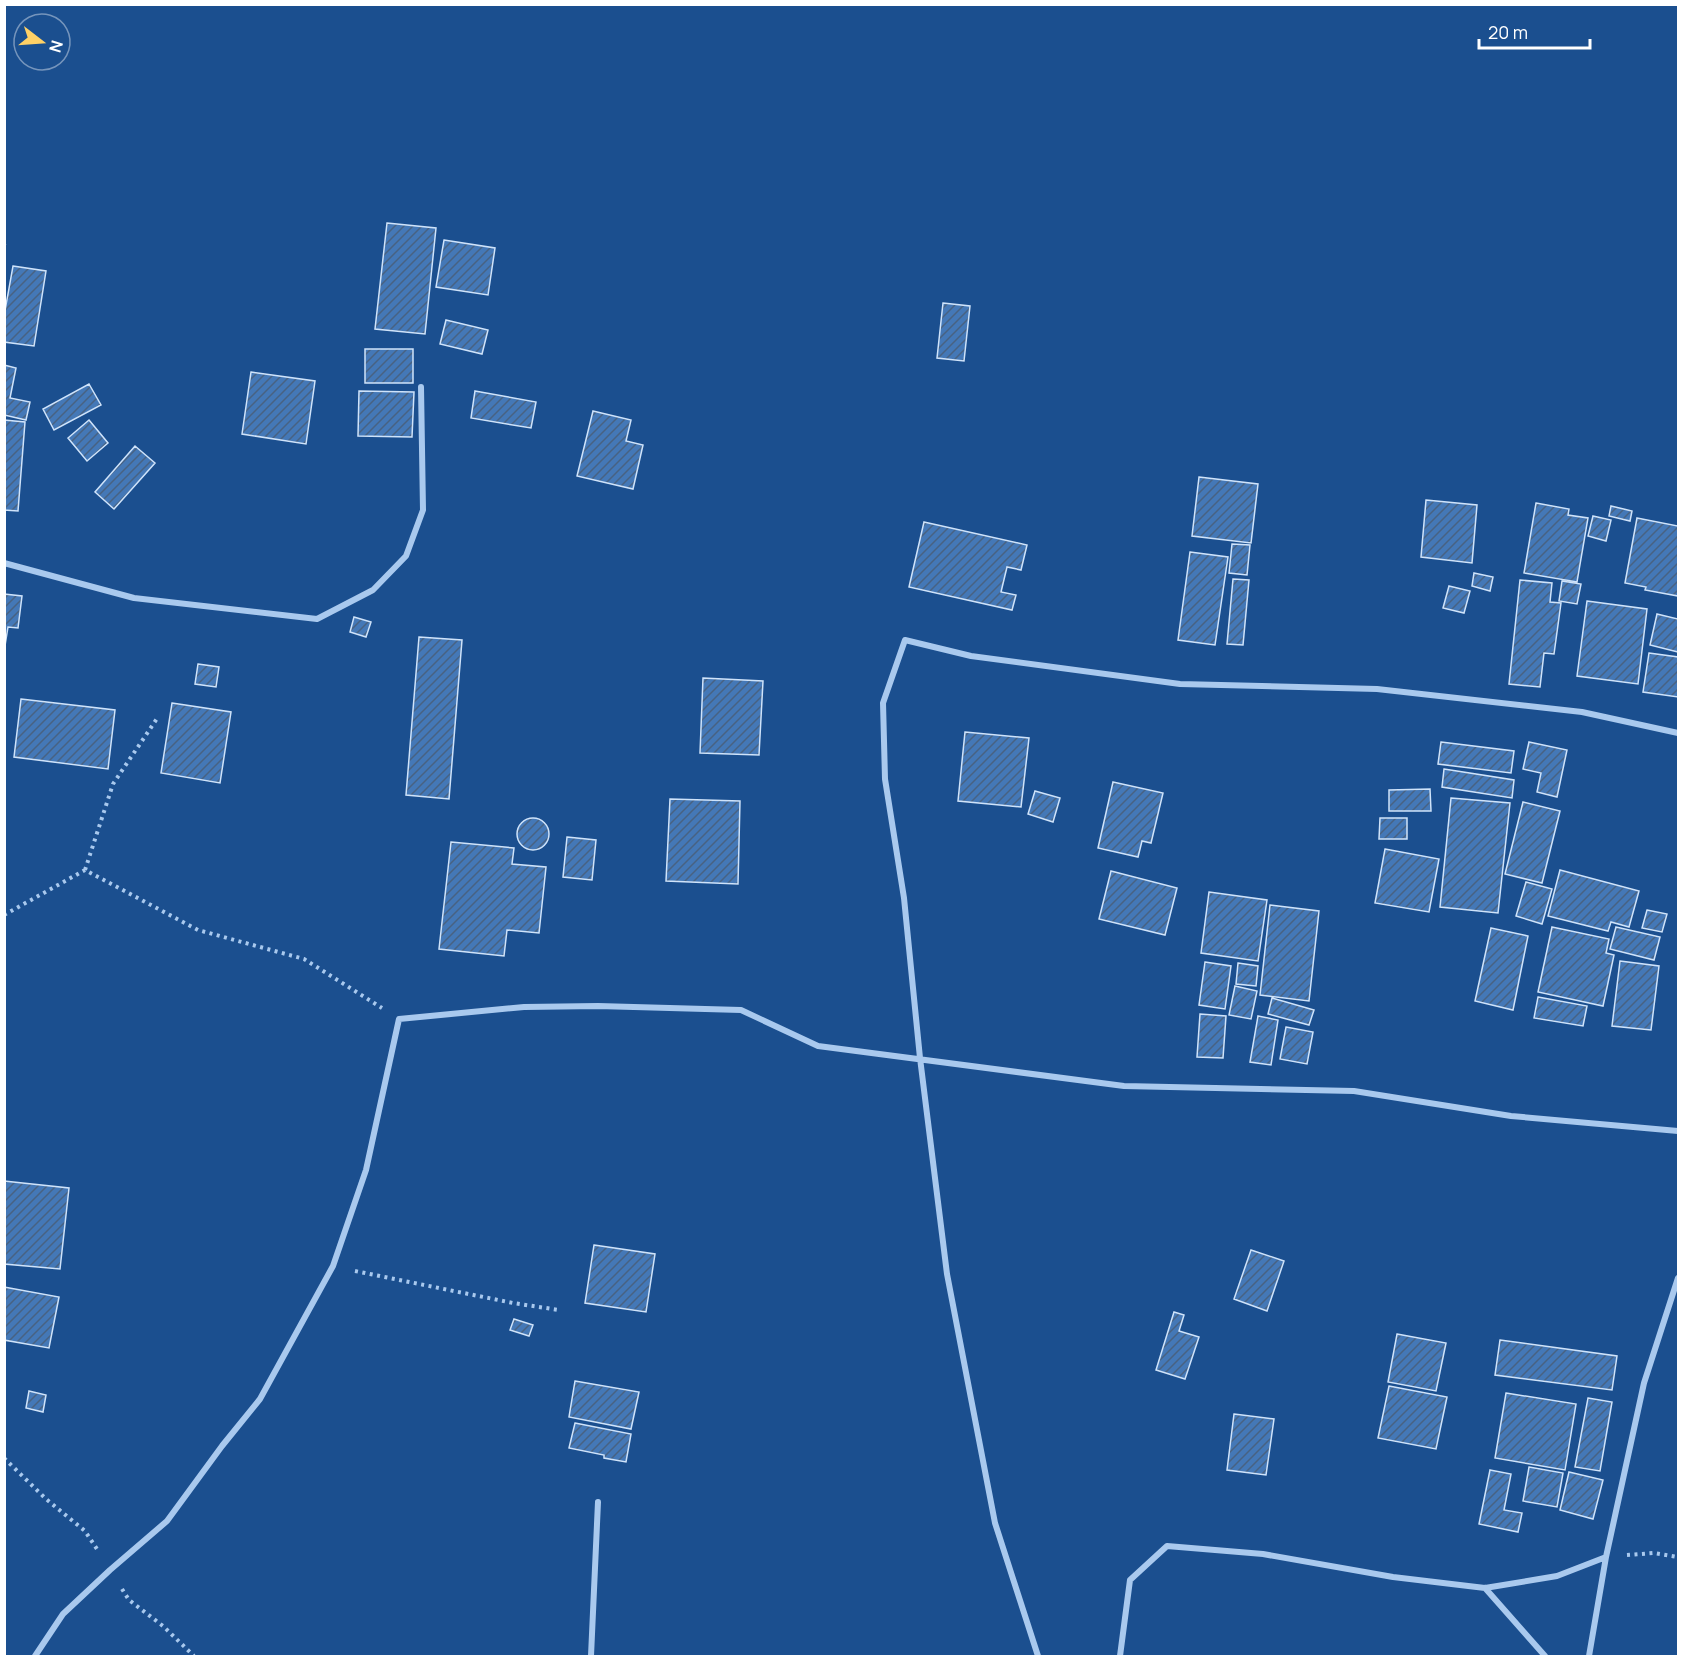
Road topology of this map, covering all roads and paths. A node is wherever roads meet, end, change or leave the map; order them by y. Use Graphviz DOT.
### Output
graph roads {
  1 [pos="421,387"];
  2 [pos="4,563"];
  3 [pos="158,717"];
  4 [pos="1678,733"];
  5 [pos="85,870"];
  6 [pos="4,915"];
  7 [pos="399,1019"];
  8 [pos="920,1058"];
  9 [pos="1678,1131"];
  10 [pos="333,1266"];
  11 [pos="1678,1278"];
  12 [pos="559,1310"];
  13 [pos="4,1458"];
  14 [pos="598,1502"];
  15 [pos="1606,1557"];
  16 [pos="1678,1557"];
  17 [pos="110,1570"];
  18 [pos="1485,1588"];
  19 [pos="35,1656"];
  20 [pos="195,1656"];
  21 [pos="591,1656"];
  22 [pos="1038,1656"];
  23 [pos="1120,1656"];
  24 [pos="1545,1656"];
  25 [pos="1588,1656"];
  1 -- 2 [label="street"];
  3 -- 5 [label="path"];
  4 -- 8 [label="street"];
  5 -- 6 [label="path"];
  5 -- 7 [label="path"];
  7 -- 8 [label="street"];
  7 -- 10 [label="street"];
  8 -- 9 [label="street"];
  8 -- 22 [label="street"];
  10 -- 12 [label="path"];
  10 -- 17 [label="street"];
  11 -- 15 [label="street"];
  13 -- 17 [label="path"];
  14 -- 21 [label="street"];
  15 -- 16 [label="path"];
  15 -- 18 [label="street"];
  15 -- 25 [label="street"];
  17 -- 19 [label="street"];
  17 -- 20 [label="path"];
  18 -- 23 [label="street"];
  18 -- 24 [label="street"];
}
